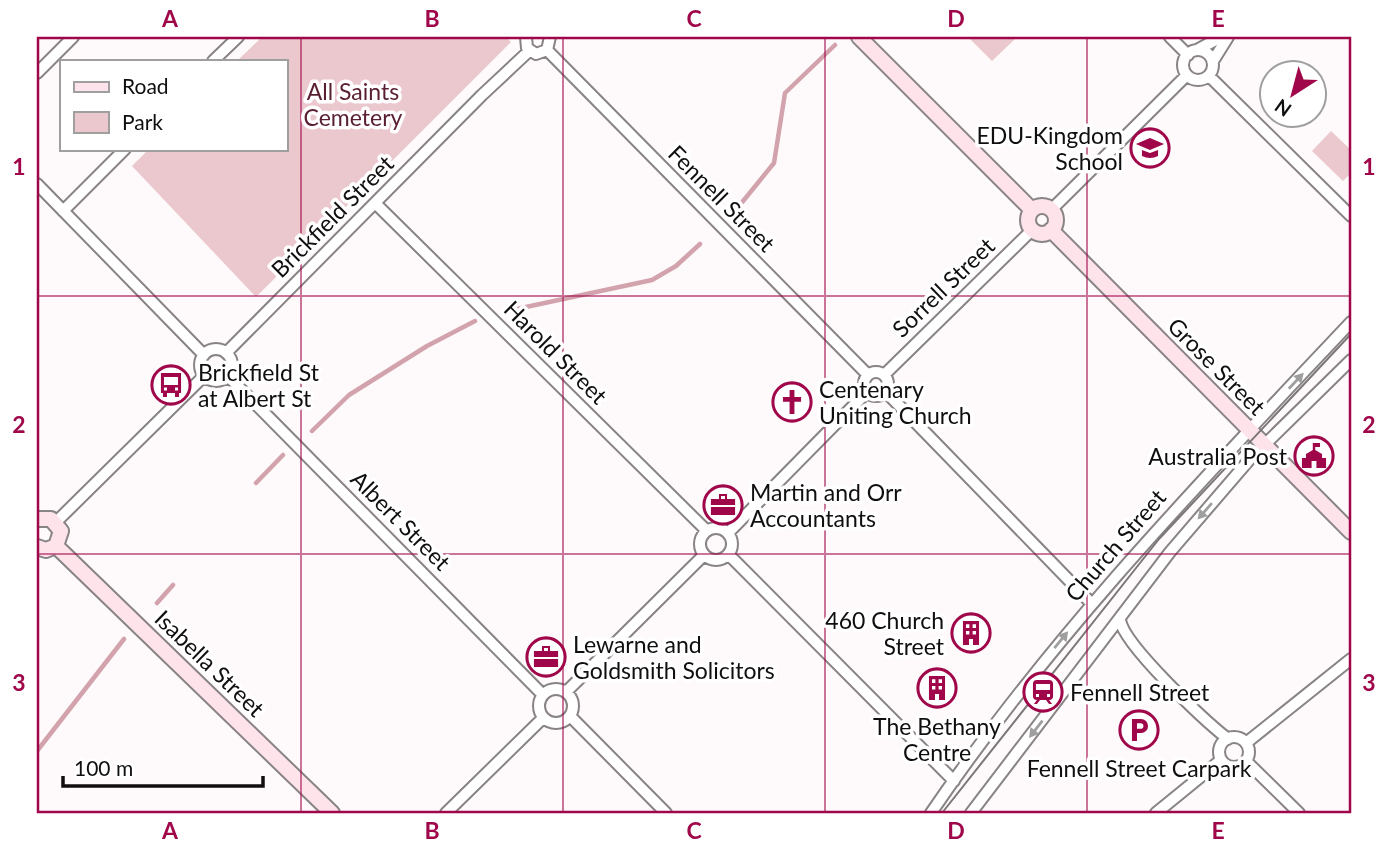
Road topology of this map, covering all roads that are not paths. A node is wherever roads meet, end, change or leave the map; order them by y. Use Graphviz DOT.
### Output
graph roads {
  1 [pos="73,37"];
  2 [pos="238,37"];
  3 [pos="526,37"];
  4 [pos="550,37"];
  5 [pos="859,37"];
  6 [pos="1170,37"];
  7 [pos="1221,37"];
  8 [pos="1228,37"];
  9 [pos="547,50"];
  10 [pos="530,51"];
  11 [pos="1192,52"];
  12 [pos="214,60"];
  13 [pos="1213,61"];
  14 [pos="37,73"];
  15 [pos="1187,75"];
  16 [pos="1209,76"];
  17 [pos="124,150"];
  18 [pos="37,184"];
  19 [pos="375,203"];
  20 [pos="1032,210"];
  21 [pos="1051,210"];
  22 [pos="63,211"];
  23 [pos="1351,215"];
  24 [pos="1032,230"];
  25 [pos="1051,230"];
  26 [pos="1351,322"];
  27 [pos="226,353"];
  28 [pos="204,355"];
  29 [pos="1351,360"];
  30 [pos="868,375"];
  31 [pos="884,375"];
  32 [pos="204,376"];
  33 [pos="228,376"];
  34 [pos="867,392"];
  35 [pos="886,392"];
  36 [pos="1249,430"];
  37 [pos="1264,445"];
  38 [pos="37,519"];
  39 [pos="56,522"];
  40 [pos="707,531"];
  41 [pos="1351,532"];
  42 [pos="728,533"];
  43 [pos="56,546"];
  44 [pos="37,547"];
  45 [pos="704,555"];
  46 [pos="729,555"];
  47 [pos="1091,603"];
  48 [pos="1120,620"];
  49 [pos="1351,659"];
  50 [pos="566,692"];
  51 [pos="543,695"];
  52 [pos="570,716"];
  53 [pos="543,718"];
  54 [pos="1228,738"];
  55 [pos="1245,743"];
  56 [pos="1221,760"];
  57 [pos="1246,761"];
  58 [pos="954,781"];
  59 [pos="977,811"];
  60 [pos="332,813"];
  61 [pos="446,813"];
  62 [pos="666,813"];
  63 [pos="931,813"];
  64 [pos="1157,813"];
  65 [pos="1299,813"];
  1 -- 14 [label="street"];
  2 -- 12 [label="street"];
  3 -- 10 [label="street"];
  4 -- 9 [label="street"];
  5 -- 20 [label="street"];
  6 -- 11 [label="street"];
  7 -- 11 [label="street"];
  8 -- 13 [label="street"];
  9 -- 10 [label="street"];
  9 -- 30 [label="street, Fennell Street"];
  10 -- 19 [label="street, Brickfield Street"];
  11 -- 13 [label="street"];
  11 -- 15 [label="street"];
  13 -- 16 [label="street"];
  15 -- 16 [label="street"];
  15 -- 21 [label="street"];
  16 -- 23 [label="street"];
  17 -- 22 [label="street"];
  18 -- 22 [label="street"];
  19 -- 27 [label="street, Brickfield Street"];
  19 -- 40 [label="street, Harold Street"];
  20 -- 21 [label="street"];
  20 -- 24 [label="street"];
  21 -- 25 [label="street"];
  22 -- 28 [label="street"];
  24 -- 25 [label="street"];
  24 -- 31 [label="street, Sorrell Street"];
  25 -- 36 [label="street, Grose Street"];
  36 -- 26 [label="street, Church Street, one-way"];
  27 -- 28 [label="street"];
  27 -- 33 [label="street"];
  28 -- 32 [label="street"];
  29 -- 37 [label="street, Church Street"];
  30 -- 31 [label="street"];
  30 -- 34 [label="street"];
  31 -- 35 [label="street"];
  32 -- 33 [label="street"];
  32 -- 39 [label="street"];
  33 -- 51 [label="street, Albert Street"];
  34 -- 35 [label="street"];
  34 -- 42 [label="street"];
  35 -- 47 [label="street"];
  36 -- 37 [label="street, Grose Street"];
  36 -- 47 [label="street, Church Street"];
  37 -- 41 [label="street, Grose Street"];
  37 -- 48 [label="street, Church Street, one-way"];
  38 -- 39 [label="street"];
  39 -- 43 [label="street"];
  40 -- 42 [label="street"];
  40 -- 45 [label="street"];
  42 -- 46 [label="street"];
  43 -- 44 [label="street"];
  43 -- 60 [label="street, Isabella Street"];
  45 -- 46 [label="street"];
  45 -- 50 [label="street"];
  46 -- 58 [label="street"];
  58 -- 47 [label="street, Church Street, one-way"];
  48 -- 54 [label="street"];
  48 -- 59 [label="street, Church Street, one-way"];
  49 -- 55 [label="street"];
  50 -- 51 [label="street"];
  50 -- 52 [label="street"];
  51 -- 53 [label="street"];
  52 -- 53 [label="street"];
  52 -- 62 [label="street"];
  53 -- 61 [label="street"];
  54 -- 55 [label="street"];
  54 -- 56 [label="street"];
  55 -- 57 [label="street"];
  56 -- 57 [label="street"];
  56 -- 64 [label="street"];
  57 -- 65 [label="street"];
  58 -- 63 [label="street, Church Street"];
}
